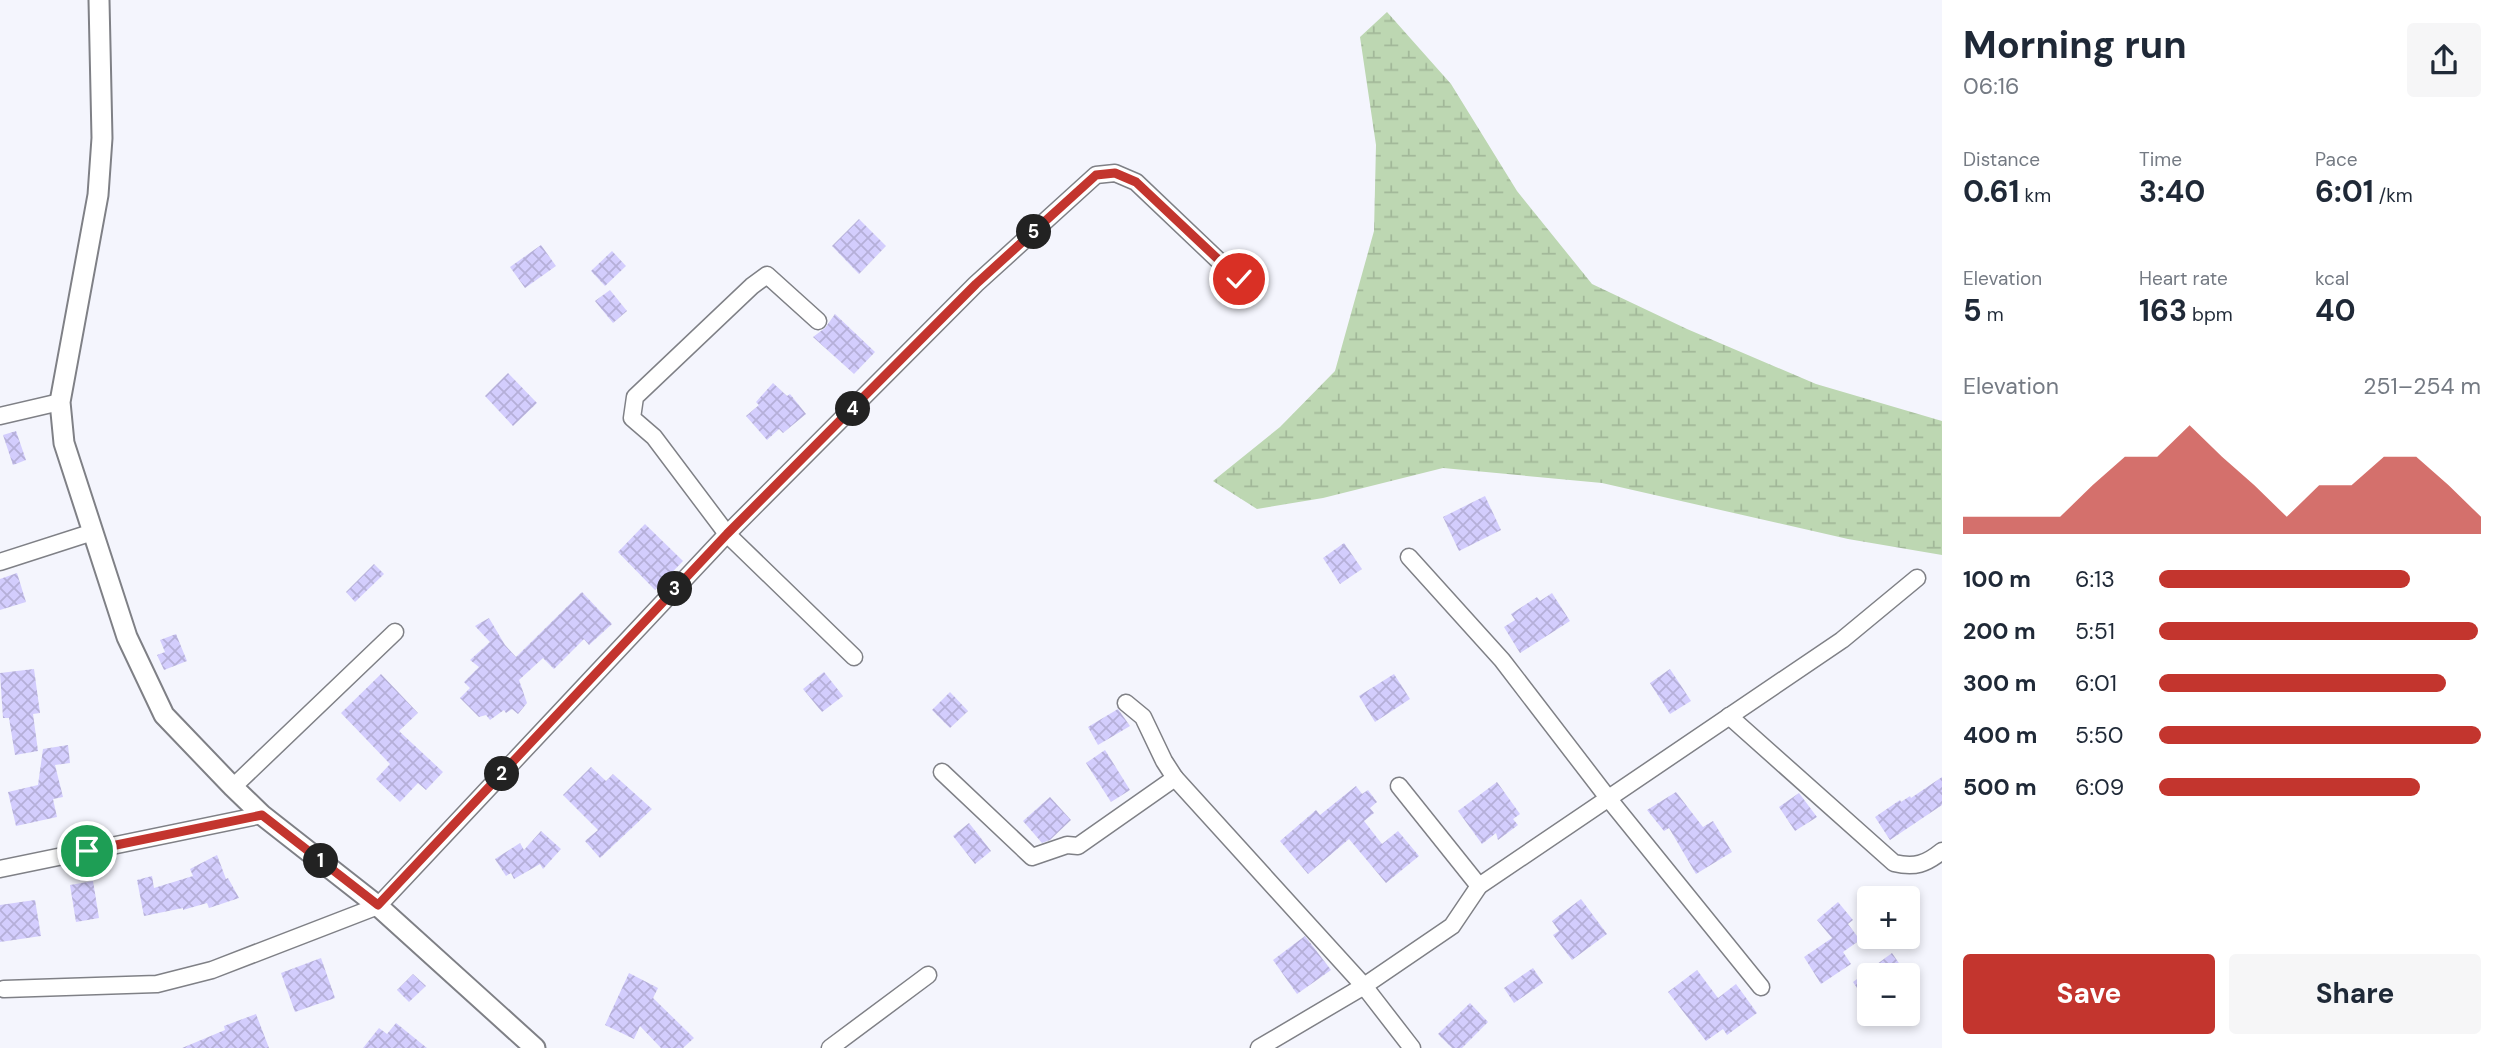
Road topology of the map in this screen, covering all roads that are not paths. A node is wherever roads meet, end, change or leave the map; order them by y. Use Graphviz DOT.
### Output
graph roads {
  1 [pos="99,0"];
  2 [pos="1239,279"];
  3 [pos="818,321"];
  4 [pos="60,402"];
  5 [pos="0,416"];
  6 [pos="93,532"];
  7 [pos="727,534"];
  8 [pos="1409,558"];
  9 [pos="0,562"];
  10 [pos="1917,578"];
  11 [pos="395,632"];
  12 [pos="854,657"];
  13 [pos="1126,703"];
  14 [pos="1729,716"];
  15 [pos="942,772"];
  16 [pos="1175,778"];
  17 [pos="1399,786"];
  18 [pos="233,787"];
  19 [pos="1608,798"];
  20 [pos="262,815"];
  21 [pos="1942,851"];
  22 [pos="0,869"];
  23 [pos="1479,887"];
  24 [pos="378,905"];
  25 [pos="928,975"];
  26 [pos="1364,986"];
  27 [pos="1761,987"];
  28 [pos="4,989"];
  29 [pos="535,1048"];
  30 [pos="830,1048"];
  31 [pos="1259,1048"];
  32 [pos="1412,1048"];
  1 -- 4 [label="street"];
  2 -- 7 [label="street"];
  3 -- 7 [label="street"];
  4 -- 5 [label="street"];
  4 -- 6 [label="street"];
  6 -- 9 [label="street"];
  6 -- 18 [label="street"];
  7 -- 12 [label="street"];
  7 -- 24 [label="street"];
  8 -- 19 [label="street"];
  10 -- 14 [label="street"];
  11 -- 18 [label="street"];
  13 -- 16 [label="street"];
  14 -- 19 [label="street"];
  14 -- 21 [label="street"];
  15 -- 16 [label="street"];
  16 -- 26 [label="street"];
  17 -- 23 [label="street"];
  18 -- 20 [label="street"];
  19 -- 23 [label="street"];
  19 -- 27 [label="street"];
  20 -- 22 [label="street"];
  20 -- 24 [label="street"];
  23 -- 26 [label="street"];
  24 -- 28 [label="street"];
  24 -- 29 [label="street"];
  25 -- 30 [label="street"];
  26 -- 31 [label="street"];
  26 -- 32 [label="street"];
}
